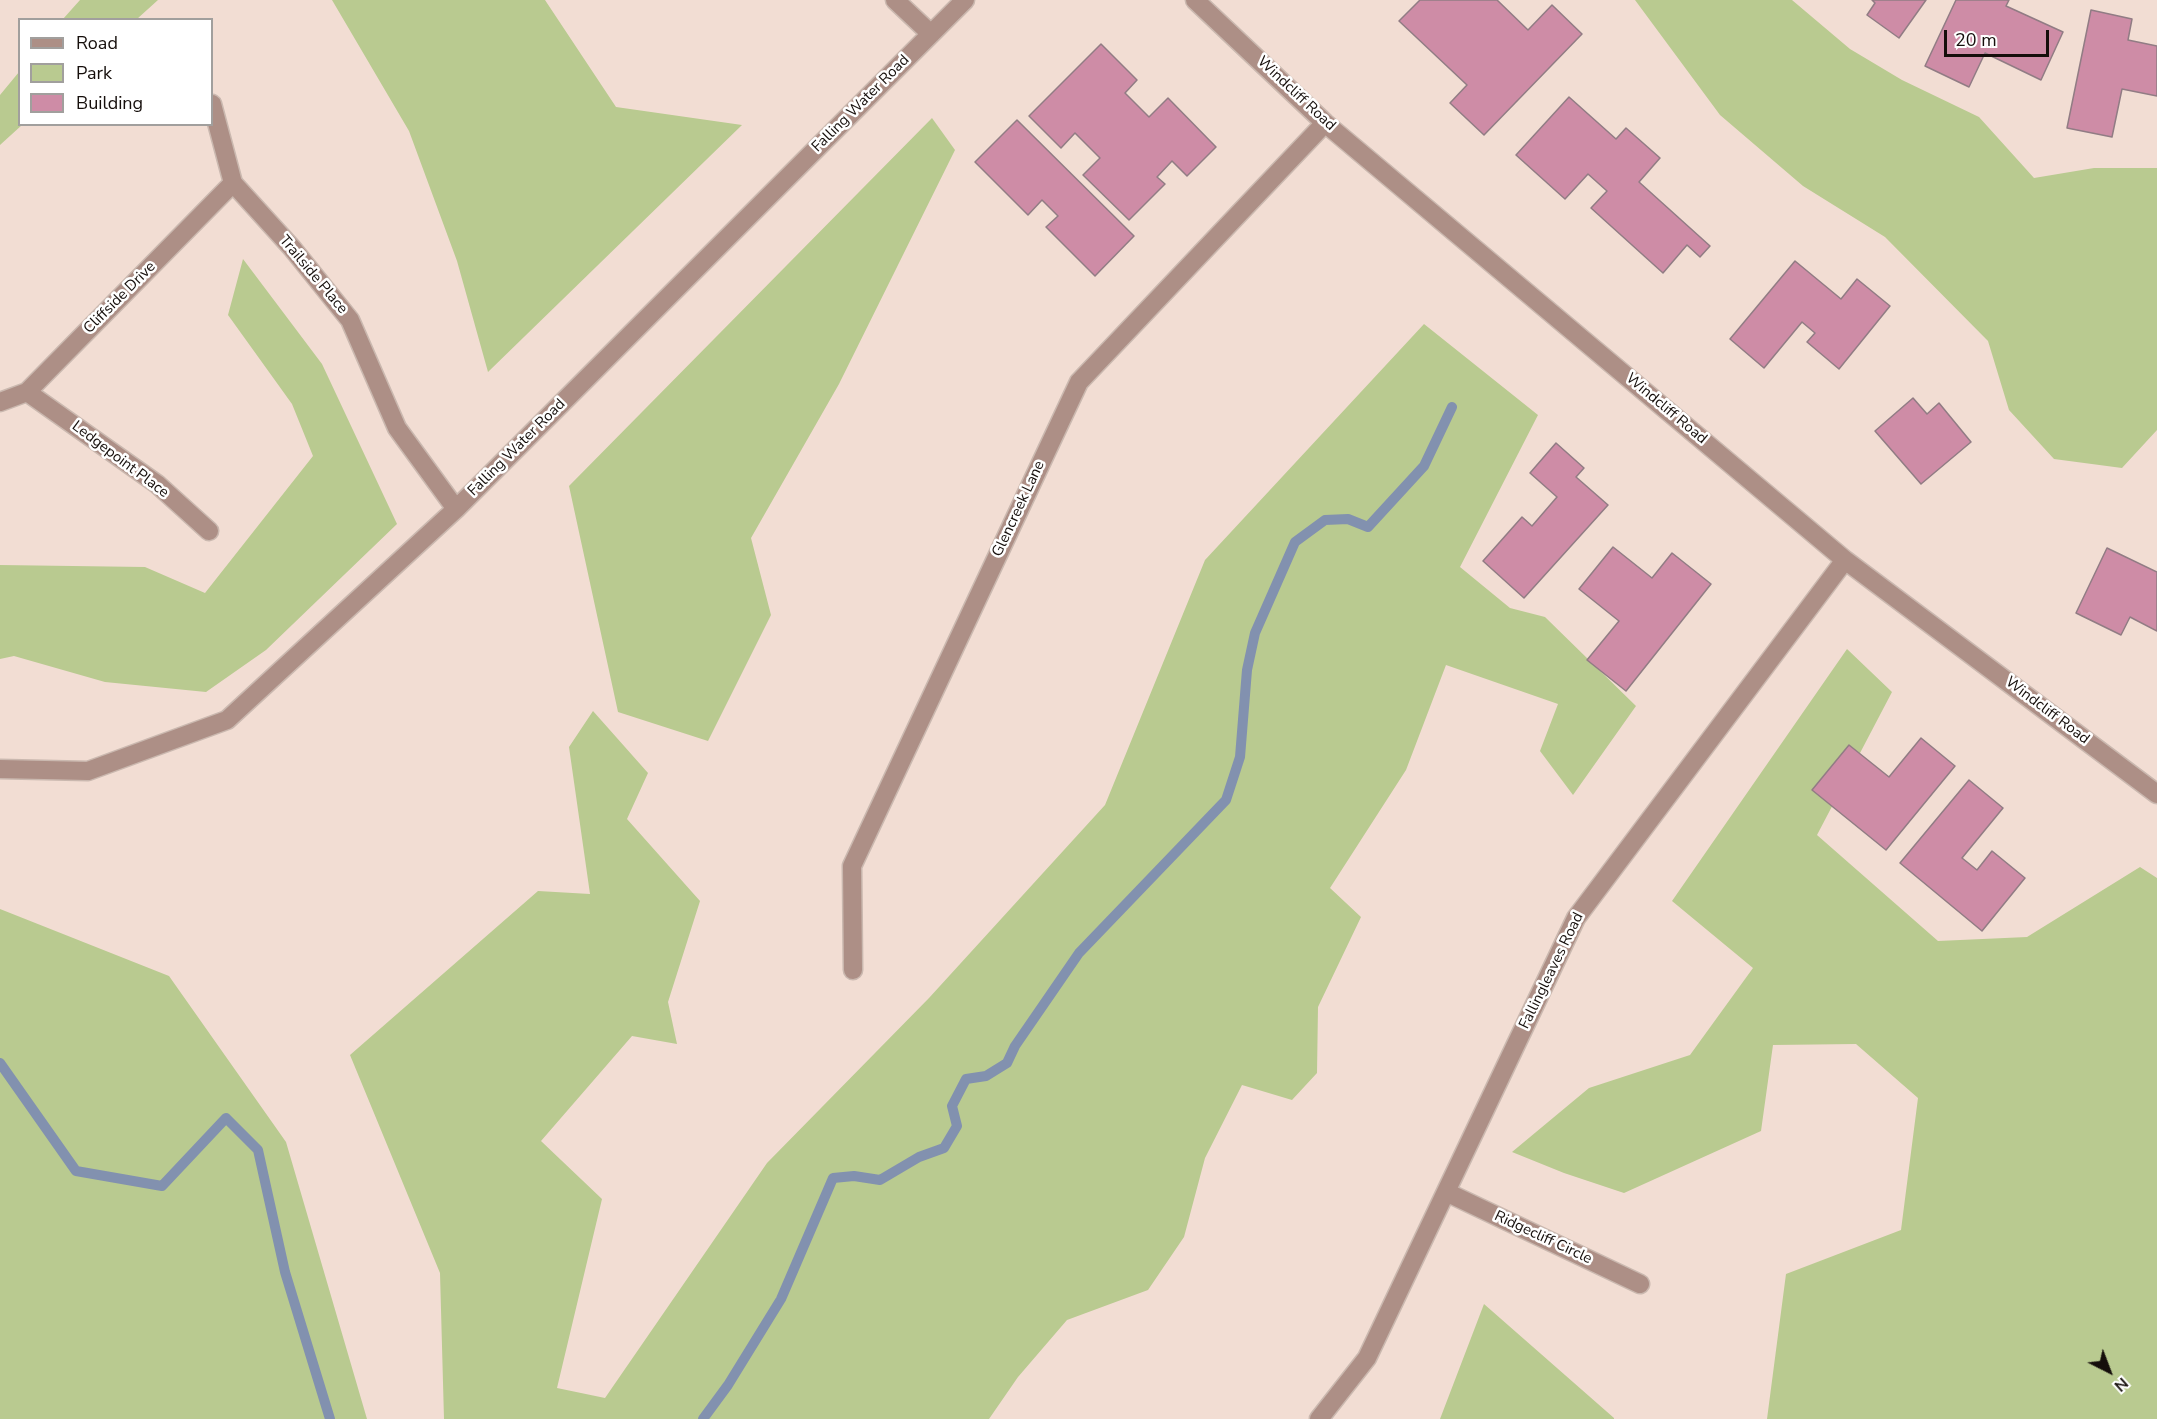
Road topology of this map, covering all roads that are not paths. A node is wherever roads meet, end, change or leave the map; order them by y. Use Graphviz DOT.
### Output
graph roads {
  1 [pos="895,0"];
  2 [pos="964,0"];
  3 [pos="1195,0"];
  4 [pos="931,34"];
  5 [pos="213,108"];
  6 [pos="1325,123"];
  7 [pos="233,183"];
  8 [pos="27,392"];
  9 [pos="0,402"];
  10 [pos="456,509"];
  11 [pos="208,531"];
  12 [pos="1845,560"];
  13 [pos="0,769"];
  14 [pos="2157,794"];
  15 [pos="853,970"];
  16 [pos="1446,1192"];
  17 [pos="1640,1284"];
  18 [pos="1319,1419"];
  1 -- 4 [label="street"];
  2 -- 4 [label="street, Falling Water Road"];
  3 -- 6 [label="street, Windcliff Road"];
  4 -- 10 [label="street, Falling Water Road"];
  5 -- 7 [label="street, Trailside Place"];
  6 -- 12 [label="street, Windcliff Road"];
  6 -- 15 [label="street, Glencreek Lane"];
  7 -- 8 [label="street, Cliffside Drive"];
  7 -- 10 [label="street, Trailside Place"];
  8 -- 9 [label="street, Cliffside Drive"];
  8 -- 11 [label="street, Ledgepoint Place"];
  10 -- 13 [label="street, Falling Water Road"];
  12 -- 14 [label="street, Windcliff Road"];
  12 -- 16 [label="street, Fallingleaves Road"];
  16 -- 17 [label="street, Ridgecliff Circle"];
  16 -- 18 [label="street, Fallingleaves Road"];
}
